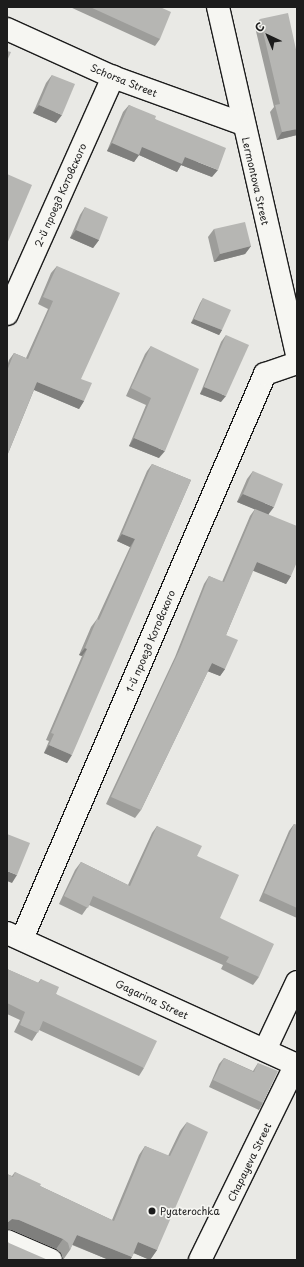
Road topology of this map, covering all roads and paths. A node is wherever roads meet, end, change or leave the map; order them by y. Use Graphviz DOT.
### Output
graph roads {
  1 [pos="218,7"];
  2 [pos="7,29"];
  3 [pos="113,77"];
  4 [pos="243,124"];
  5 [pos="7,314"];
  6 [pos="297,354"];
  7 [pos="297,363"];
  8 [pos="14,936"];
  9 [pos="297,982"];
  10 [pos="265,1050"];
  11 [pos="297,1064"];
  12 [pos="7,1241"];
  13 [pos="51,1260"];
  14 [pos="200,1260"];
  1 -- 4 [label="street, Lermontova Street"];
  2 -- 3 [label="street, Schorsa Street"];
  3 -- 4 [label="street, Schorsa Street"];
  3 -- 5 [label="street, 2-й проезд Котовского"];
  4 -- 6 [label="street, Lermontova Street"];
  7 -- 8 [label="street, 1-й проезд Котовского"];
  8 -- 10 [label="street, Gagarina Street"];
  9 -- 10 [label="street"];
  10 -- 11 [label="street, Gagarina Street"];
  11 -- 14 [label="street, Chapayeva Street"];
  12 -- 13 [label="street"];
}
